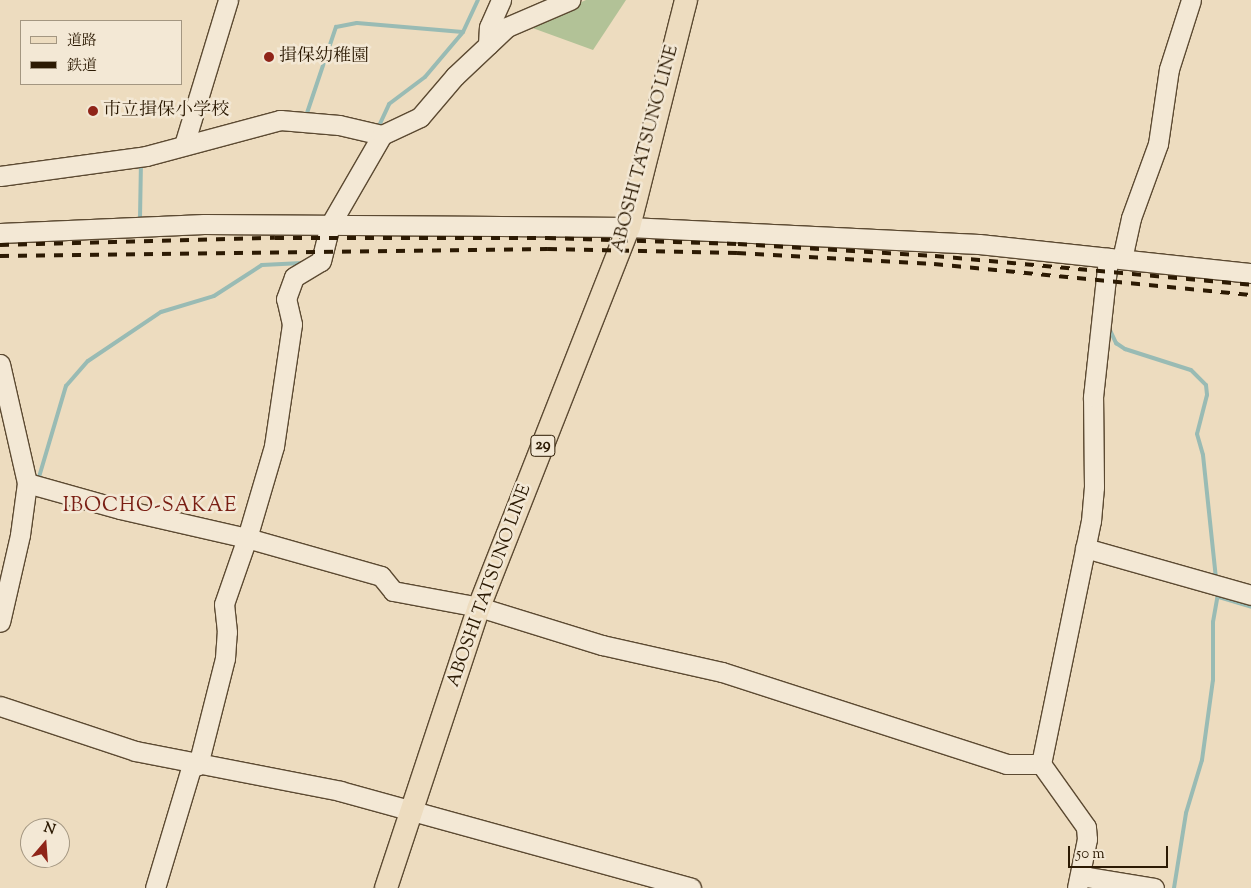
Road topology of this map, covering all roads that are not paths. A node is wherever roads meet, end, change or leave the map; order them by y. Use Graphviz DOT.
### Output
graph roads {
  1 [pos="228,0"];
  2 [pos="501,0"];
  3 [pos="570,0"];
  4 [pos="686,0"];
  5 [pos="1191,0"];
  6 [pos="488,45"];
  7 [pos="377,134"];
  8 [pos="184,145"];
  9 [pos="0,176"];
  10 [pos="330,225"];
  11 [pos="629,227"];
  12 [pos="0,233"];
  13 [pos="1115,259"];
  14 [pos="1251,273"];
  15 [pos="0,364"];
  16 [pos="27,483"];
  17 [pos="247,538"];
  18 [pos="1086,548"];
  19 [pos="1251,595"];
  20 [pos="479,607"];
  21 [pos="0,622"];
  22 [pos="0,706"];
  23 [pos="1041,764"];
  24 [pos="198,765"];
  25 [pos="412,810"];
  26 [pos="1079,882"];
  27 [pos="154,888"];
  28 [pos="386,888"];
  29 [pos="691,888"];
  30 [pos="1154,888"];
  1 -- 8 [label="street"];
  2 -- 6 [label="street"];
  3 -- 6 [label="street"];
  4 -- 11 [label="main road, ABOSHI TATSUNO LINE / 29"];
  5 -- 13 [label="street"];
  6 -- 7 [label="street"];
  7 -- 8 [label="street"];
  7 -- 10 [label="street"];
  8 -- 9 [label="street"];
  10 -- 11 [label="street"];
  10 -- 12 [label="street"];
  10 -- 17 [label="street"];
  11 -- 13 [label="street"];
  11 -- 20 [label="main road, ABOSHI TATSUNO LINE / 29"];
  13 -- 14 [label="street"];
  13 -- 18 [label="street"];
  15 -- 16 [label="street"];
  16 -- 17 [label="street"];
  16 -- 21 [label="street"];
  17 -- 20 [label="street"];
  17 -- 24 [label="street"];
  18 -- 19 [label="street"];
  18 -- 23 [label="street"];
  20 -- 23 [label="street"];
  20 -- 25 [label="main road, ABOSHI TATSUNO LINE / 29"];
  22 -- 24 [label="street"];
  23 -- 26 [label="street"];
  24 -- 25 [label="street"];
  24 -- 27 [label="street"];
  25 -- 28 [label="main road, ABOSHI TATSUNO LINE / 29"];
  25 -- 29 [label="street"];
  26 -- 30 [label="street"];
}
